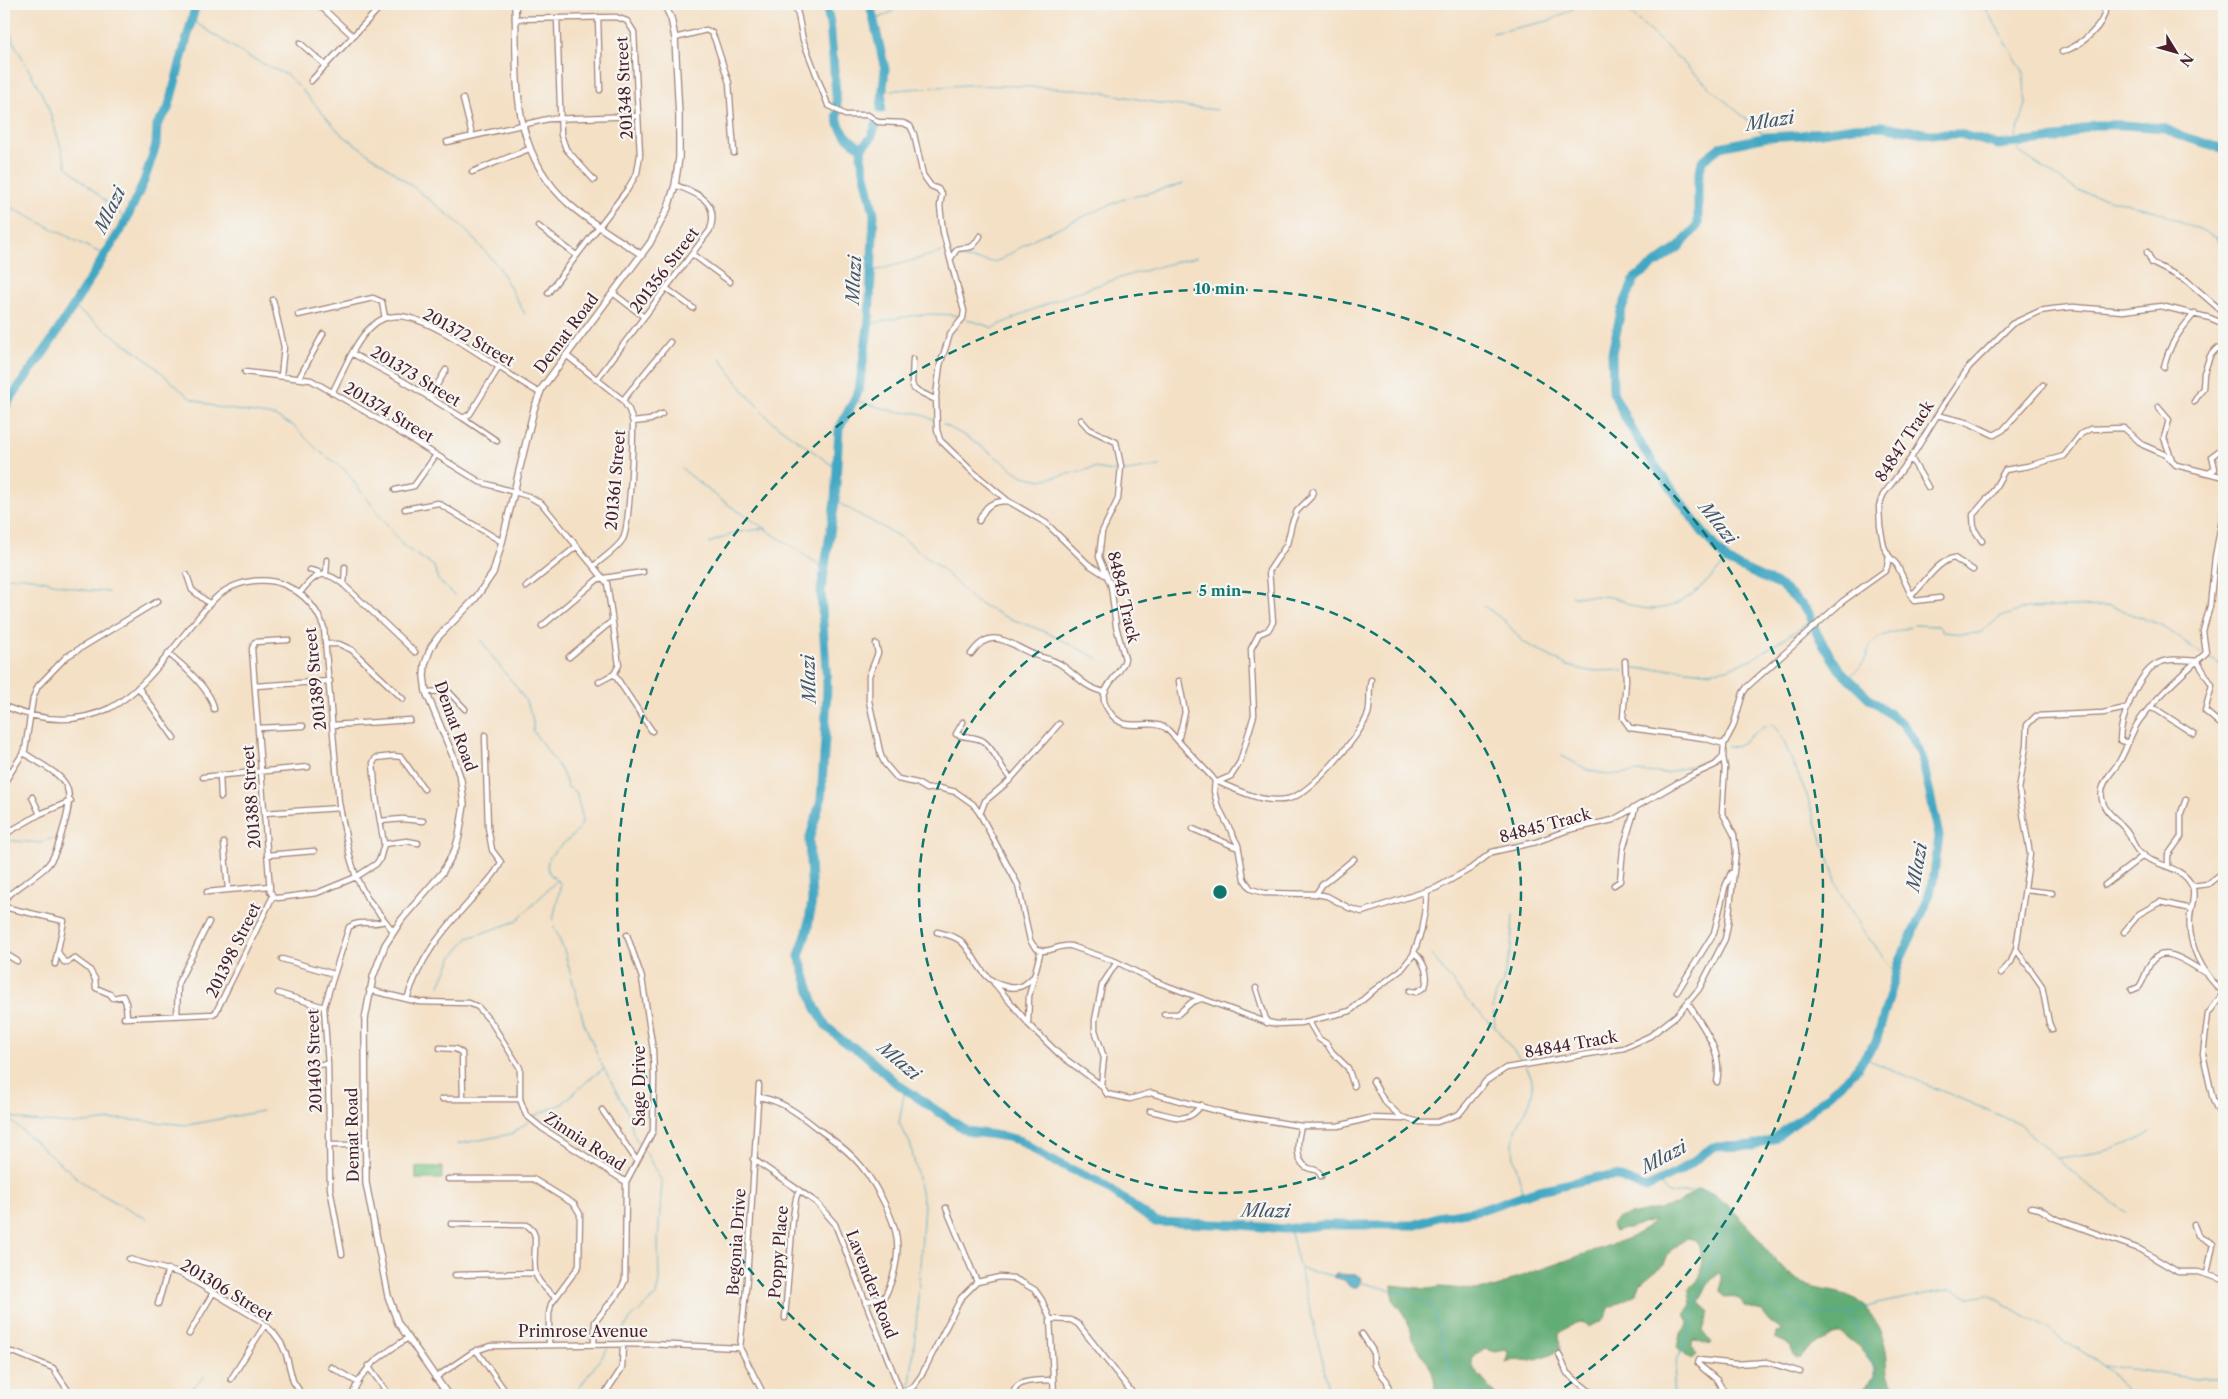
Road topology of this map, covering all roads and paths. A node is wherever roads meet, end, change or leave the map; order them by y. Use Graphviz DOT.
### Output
graph roads {
  1 [pos="318,4"];
  2 [pos="515,4"];
  3 [pos="664,4"];
  4 [pos="794,4"];
  5 [pos="2105,4"];
  6 [pos="381,5"];
  7 [pos="598,17"];
  8 [pos="558,18"];
  9 [pos="515,19"];
  10 [pos="353,36"];
  11 [pos="675,38"];
  12 [pos="300,43"];
  13 [pos="2062,52"];
  14 [pos="326,66"];
  15 [pos="311,81"];
  16 [pos="600,90"];
  17 [pos="463,99"];
  18 [pos="638,116"];
  19 [pos="561,119"];
  20 [pos="522,124"];
  21 [pos="472,135"];
  22 [pos="447,142"];
  23 [pos="529,149"];
  24 [pos="734,153"];
  25 [pos="472,172"];
  26 [pos="594,180"];
  27 [pos="675,185"];
  28 [pos="538,226"];
  29 [pos="599,226"];
  30 [pos="980,236"];
  31 [pos="2147,252"];
  32 [pos="692,254"];
  33 [pos="576,255"];
  34 [pos="642,255"];
  35 [pos="951,261"];
  36 [pos="730,282"];
  37 [pos="666,288"];
  38 [pos="548,293"];
  39 [pos="613,293"];
  40 [pos="273,300"];
  41 [pos="692,308"];
  42 [pos="2195,313"];
  43 [pos="2224,313"];
  44 [pos="298,315"];
  45 [pos="644,317"];
  46 [pos="385,318"];
  47 [pos="2224,324"];
  48 [pos="323,334"];
  49 [pos="670,342"];
  50 [pos="2224,348"];
  51 [pos="353,354"];
  52 [pos="566,356"];
  53 [pos="913,359"];
  54 [pos="499,367"];
  55 [pos="2164,367"];
  56 [pos="446,370"];
  57 [pos="245,372"];
  58 [pos="281,376"];
  59 [pos="298,378"];
  60 [pos="597,379"];
  61 [pos="2043,385"];
  62 [pos="540,392"];
  63 [pos="332,393"];
  64 [pos="429,398"];
  65 [pos="623,400"];
  66 [pos="936,400"];
  67 [pos="2194,402"];
  68 [pos="2158,407"];
  69 [pos="662,414"];
  70 [pos="1937,415"];
  71 [pos="463,418"];
  72 [pos="1081,420"];
  73 [pos="632,422"];
  74 [pos="497,441"];
  75 [pos="2224,447"];
  76 [pos="436,455"];
  77 [pos="1911,458"];
  78 [pos="2172,460"];
  79 [pos="2210,472"];
  80 [pos="2224,477"];
  81 [pos="1928,487"];
  82 [pos="395,490"];
  83 [pos="1313,491"];
  84 [pos="514,492"];
  85 [pos="1008,501"];
  86 [pos="405,509"];
  87 [pos="2224,509"];
  88 [pos="979,521"];
  89 [pos="1982,540"];
  90 [pos="502,542"];
  91 [pos="577,546"];
  92 [pos="1889,556"];
  93 [pos="327,560"];
  94 [pos="594,566"];
  95 [pos="345,567"];
  96 [pos="310,570"];
  97 [pos="1973,570"];
  98 [pos="643,572"];
  99 [pos="326,574"];
  100 [pos="319,575"];
  101 [pos="187,576"];
  102 [pos="1106,576"];
  103 [pos="603,577"];
  104 [pos="344,585"];
  105 [pos="526,587"];
  106 [pos="300,593"];
  107 [pos="1910,594"];
  108 [pos="1940,598"];
  109 [pos="158,600"];
  110 [pos="210,604"];
  111 [pos="612,621"];
  112 [pos="542,626"];
  113 [pos="288,640"];
  114 [pos="327,644"];
  115 [pos="876,644"];
  116 [pos="415,652"];
  117 [pos="168,653"];
  118 [pos="971,654"];
  119 [pos="569,657"];
  120 [pos="1625,661"];
  121 [pos="2197,661"];
  122 [pos="614,674"];
  123 [pos="330,680"];
  124 [pos="1371,680"];
  125 [pos="1179,681"];
  126 [pos="599,682"];
  127 [pos="255,686"];
  128 [pos="138,687"];
  129 [pos="426,692"];
  130 [pos="1106,692"];
  131 [pos="403,699"];
  132 [pos="4,706"];
  133 [pos="214,708"];
  134 [pos="2126,708"];
  135 [pos="2150,708"];
  136 [pos="465,709"];
  137 [pos="32,716"];
  138 [pos="410,720"];
  139 [pos="962,722"];
  140 [pos="1058,724"];
  141 [pos="303,726"];
  142 [pos="333,726"];
  143 [pos="2224,727"];
  144 [pos="258,728"];
  145 [pos="652,731"];
  146 [pos="2194,734"];
  147 [pos="485,735"];
  148 [pos="174,738"];
  149 [pos="1178,740"];
  150 [pos="2127,743"];
  151 [pos="1724,744"];
  152 [pos="24,753"];
  153 [pos="1723,757"];
  154 [pos="4,767"];
  155 [pos="308,768"];
  156 [pos="261,771"];
  157 [pos="11,772"];
  158 [pos="220,775"];
  159 [pos="203,777"];
  160 [pos="1011,779"];
  161 [pos="1217,782"];
  162 [pos="4,783"];
  163 [pos="424,789"];
  164 [pos="221,797"];
  165 [pos="32,798"];
  166 [pos="2186,799"];
  167 [pos="71,801"];
  168 [pos="340,808"];
  169 [pos="1636,809"];
  170 [pos="264,813"];
  171 [pos="40,814"];
  172 [pos="980,814"];
  173 [pos="380,821"];
  174 [pos="423,821"];
  175 [pos="1193,829"];
  176 [pos="6,833"];
  177 [pos="224,842"];
  178 [pos="418,843"];
  179 [pos="384,844"];
  180 [pos="1238,848"];
  181 [pos="314,851"];
  182 [pos="268,855"];
  183 [pos="2144,855"];
  184 [pos="1354,859"];
  185 [pos="2168,866"];
  186 [pos="1734,867"];
  187 [pos="2222,873"];
  188 [pos="356,877"];
  189 [pos="1614,885"];
  190 [pos="2104,885"];
  191 [pos="270,886"];
  192 [pos="2192,886"];
  193 [pos="228,889"];
  194 [pos="2025,890"];
  195 [pos="1426,891"];
  196 [pos="207,892"];
  197 [pos="2052,893"];
  198 [pos="1316,894"];
  199 [pos="273,896"];
  200 [pos="4,900"];
  201 [pos="4,907"];
  202 [pos="2191,908"];
  203 [pos="384,921"];
  204 [pos="209,922"];
  205 [pos="393,931"];
  206 [pos="937,932"];
  207 [pos="2124,932"];
  208 [pos="627,935"];
  209 [pos="2016,949"];
  210 [pos="1041,950"];
  211 [pos="58,952"];
  212 [pos="1414,952"];
  213 [pos="4,953"];
  214 [pos="282,959"];
  215 [pos="17,961"];
  216 [pos="1117,962"];
  217 [pos="55,964"];
  218 [pos="2001,973"];
  219 [pos="334,974"];
  220 [pos="2207,974"];
  221 [pos="1032,978"];
  222 [pos="993,982"];
  223 [pos="1256,988"];
  224 [pos="370,990"];
  225 [pos="2132,990"];
  226 [pos="1410,991"];
  227 [pos="1677,992"];
  228 [pos="278,993"];
  229 [pos="2224,993"];
  230 [pos="1202,998"];
  231 [pos="407,999"];
  232 [pos="1688,1003"];
  233 [pos="324,1007"];
  234 [pos="1164,1014"];
  235 [pos="177,1016"];
  236 [pos="1028,1022"];
  237 [pos="1309,1022"];
  238 [pos="1267,1023"];
  239 [pos="2052,1030"];
  240 [pos="440,1048"];
  241 [pos="328,1064"];
  242 [pos="308,1065"];
  243 [pos="1373,1081"];
  244 [pos="1717,1082"];
  245 [pos="759,1085"];
  246 [pos="1101,1085"];
  247 [pos="1354,1086"];
  248 [pos="759,1097"];
  249 [pos="463,1098"];
  250 [pos="442,1099"];
  251 [pos="520,1099"];
  252 [pos="1201,1105"];
  253 [pos="602,1110"];
  254 [pos="1150,1111"];
  255 [pos="1410,1120"];
  256 [pos="2224,1123"];
  257 [pos="1301,1126"];
  258 [pos="329,1145"];
  259 [pos="366,1145"];
  260 [pos="753,1159"];
  261 [pos="637,1161"];
  262 [pos="1321,1176"];
  263 [pos="448,1179"];
  264 [pos="626,1182"];
  265 [pos="799,1190"];
  266 [pos="2031,1207"];
  267 [pos="946,1208"];
  268 [pos="451,1224"];
  269 [pos="2194,1225"];
  270 [pos="342,1254"];
  271 [pos="129,1259"];
  272 [pos="168,1269"];
  273 [pos="534,1273"];
  274 [pos="455,1274"];
  275 [pos="2207,1274"];
  276 [pos="2224,1280"];
  277 [pos="977,1282"];
  278 [pos="213,1293"];
  279 [pos="555,1297"];
  280 [pos="864,1302"];
  281 [pos="158,1304"];
  282 [pos="786,1318"];
  283 [pos="1050,1319"];
  284 [pos="265,1325"];
  285 [pos="189,1334"];
  286 [pos="1362,1334"];
  287 [pos="408,1338"];
  288 [pos="594,1343"];
  289 [pos="549,1344"];
  290 [pos="623,1344"];
  291 [pos="740,1348"];
  292 [pos="476,1350"];
  293 [pos="4,1351"];
  294 [pos="1559,1354"];
  295 [pos="368,1366"];
  296 [pos="330,1367"];
  297 [pos="1800,1372"];
  298 [pos="435,1378"];
  299 [pos="231,1379"];
  300 [pos="1052,1380"];
  301 [pos="358,1382"];
  302 [pos="901,1394"];
  303 [pos="71,1395"];
  304 [pos="302,1395"];
  305 [pos="352,1395"];
  306 [pos="388,1395"];
  307 [pos="448,1395"];
  308 [pos="508,1395"];
  309 [pos="604,1395"];
  310 [pos="764,1395"];
  311 [pos="1013,1395"];
  312 [pos="1054,1395"];
  313 [pos="1134,1395"];
  314 [pos="1390,1395"];
  315 [pos="1594,1395"];
  316 [pos="1726,1395"];
  1 -- 10 [label="street"];
  2 -- 9 [label="street"];
  3 -- 11 [label="street, Demat Road"];
  4 -- 35 [label="street"];
  5 -- 13 [label="street"];
  6 -- 10 [label="street"];
  7 -- 8 [label="street, 201348 Street"];
  7 -- 16 [label="street"];
  7 -- 18 [label="street, 201348 Street"];
  8 -- 9 [label="street, 201348 Street"];
  8 -- 19 [label="street"];
  9 -- 20 [label="street"];
  10 -- 14 [label="street"];
  11 -- 24 [label="street"];
  11 -- 27 [label="street, Demat Road"];
  12 -- 14 [label="street"];
  14 -- 15 [label="street"];
  17 -- 21 [label="street"];
  18 -- 19 [label="street"];
  18 -- 29 [label="street, 201348 Street"];
  19 -- 20 [label="street"];
  19 -- 26 [label="street"];
  20 -- 21 [label="street"];
  20 -- 23 [label="street"];
  21 -- 22 [label="street"];
  23 -- 25 [label="street"];
  23 -- 29 [label="street"];
  27 -- 32 [label="street, 201356 Street"];
  27 -- 34 [label="street, Demat Road"];
  28 -- 33 [label="street"];
  29 -- 33 [label="street, 201348 Street"];
  29 -- 34 [label="street"];
  30 -- 35 [label="street"];
  31 -- 43 [label="street"];
  32 -- 36 [label="street"];
  32 -- 37 [label="street, 201356 Street"];
  33 -- 38 [label="street, 201348 Street"];
  34 -- 39 [label="street, Demat Road"];
  35 -- 66 [label="street"];
  37 -- 41 [label="street"];
  37 -- 45 [label="street, 201356 Street"];
  39 -- 45 [label="street"];
  39 -- 52 [label="street, Demat Road"];
  40 -- 58 [label="street"];
  42 -- 47 [label="street, 84847 Track"];
  42 -- 55 [label="street"];
  42 -- 70 [label="street, 84847 Track"];
  44 -- 46 [label="street"];
  45 -- 60 [label="street, 201356 Street"];
  46 -- 51 [label="street"];
  46 -- 54 [label="street, 201372 Street"];
  48 -- 59 [label="street"];
  49 -- 65 [label="street"];
  50 -- 67 [label="street"];
  51 -- 63 [label="street"];
  51 -- 64 [label="street, 201373 Street"];
  52 -- 60 [label="street, 201361 Street"];
  52 -- 62 [label="street, Demat Road"];
  53 -- 66 [label="street"];
  54 -- 62 [label="street, 201372 Street"];
  54 -- 71 [label="street, 201373 Street"];
  56 -- 64 [label="street"];
  57 -- 58 [label="street, 201374 Street"];
  58 -- 59 [label="street, 201374 Street"];
  59 -- 63 [label="street, 201374 Street"];
  60 -- 65 [label="street, 201361 Street"];
  61 -- 70 [label="street"];
  62 -- 84 [label="street, Demat Road"];
  63 -- 76 [label="street, 201374 Street"];
  64 -- 71 [label="street, 201373 Street"];
  65 -- 73 [label="street, 201361 Street"];
  66 -- 85 [label="street"];
  68 -- 78 [label="street"];
  69 -- 73 [label="street"];
  70 -- 77 [label="street, 84847 Track"];
  71 -- 74 [label="street"];
  72 -- 102 [label="street, 84845 Track"];
  73 -- 94 [label="street, 201361 Street"];
  75 -- 79 [label="street"];
  76 -- 82 [label="street"];
  76 -- 84 [label="street, 201374 Street"];
  77 -- 81 [label="street"];
  77 -- 92 [label="street, 84847 Track"];
  78 -- 79 [label="street"];
  78 -- 89 [label="street"];
  79 -- 80 [label="street"];
  83 -- 161 [label="street"];
  84 -- 90 [label="street, Demat Road"];
  84 -- 91 [label="street, 201374 Street"];
  85 -- 88 [label="street"];
  85 -- 102 [label="street"];
  86 -- 90 [label="street"];
  87 -- 121 [label="street"];
  90 -- 129 [label="street, Demat Road"];
  91 -- 94 [label="street, 201374 Street"];
  91 -- 105 [label="street"];
  92 -- 107 [label="street, 84847 Track"];
  92 -- 151 [label="street"];
  93 -- 99 [label="street"];
  94 -- 103 [label="street, 201374 Street"];
  95 -- 104 [label="street"];
  96 -- 100 [label="street"];
  97 -- 107 [label="street"];
  98 -- 103 [label="street"];
  99 -- 100 [label="street"];
  99 -- 104 [label="street"];
  100 -- 106 [label="street"];
  101 -- 110 [label="street"];
  102 -- 130 [label="street, 84845 Track"];
  103 -- 111 [label="street"];
  103 -- 112 [label="street"];
  104 -- 116 [label="street"];
  106 -- 110 [label="street, 201389 Street"];
  106 -- 114 [label="street, 201389 Street"];
  107 -- 108 [label="street"];
  109 -- 137 [label="street"];
  110 -- 117 [label="street, 201389 Street"];
  111 -- 119 [label="street"];
  111 -- 122 [label="street"];
  113 -- 127 [label="street, 201388 Street"];
  114 -- 123 [label="street, 201389 Street"];
  114 -- 131 [label="street"];
  115 -- 172 [label="street"];
  117 -- 128 [label="street, 201389 Street"];
  117 -- 133 [label="street"];
  118 -- 130 [label="street"];
  120 -- 151 [label="street"];
  121 -- 134 [label="street"];
  121 -- 135 [label="street"];
  121 -- 143 [label="street"];
  122 -- 126 [label="street"];
  122 -- 145 [label="street"];
  123 -- 127 [label="street"];
  123 -- 142 [label="street, 201389 Street"];
  124 -- 161 [label="street"];
  125 -- 149 [label="street"];
  127 -- 144 [label="street, 201388 Street"];
  128 -- 137 [label="street, 201389 Street"];
  128 -- 148 [label="street"];
  129 -- 136 [label="street"];
  129 -- 205 [label="street, Demat Road"];
  130 -- 149 [label="street, 84845 Track"];
  132 -- 137 [label="street, 201389 Street"];
  134 -- 150 [label="street"];
  134 -- 194 [label="street"];
  135 -- 146 [label="street"];
  135 -- 150 [label="street"];
  137 -- 152 [label="street"];
  138 -- 142 [label="street"];
  139 -- 160 [label="street"];
  140 -- 160 [label="street"];
  141 -- 144 [label="street"];
  142 -- 168 [label="street, 201389 Street"];
  144 -- 156 [label="street, 201388 Street"];
  147 -- 231 [label="street"];
  149 -- 161 [label="street, 84845 Track"];
  150 -- 183 [label="street"];
  151 -- 153 [label="street"];
  152 -- 157 [label="street"];
  152 -- 167 [label="street"];
  153 -- 169 [label="street, 84845 Track"];
  153 -- 186 [label="street, 84844 Track"];
  154 -- 157 [label="street"];
  155 -- 156 [label="street"];
  156 -- 158 [label="street"];
  156 -- 170 [label="street, 201388 Street"];
  157 -- 162 [label="street"];
  158 -- 159 [label="street"];
  158 -- 164 [label="street"];
  160 -- 172 [label="street"];
  161 -- 180 [label="street, 84845 Track"];
  163 -- 173 [label="street"];
  165 -- 171 [label="street"];
  166 -- 185 [label="street"];
  167 -- 171 [label="street"];
  167 -- 200 [label="street"];
  168 -- 170 [label="street"];
  168 -- 188 [label="street, 201389 Street"];
  169 -- 189 [label="street"];
  169 -- 195 [label="street, 84845 Track"];
  170 -- 182 [label="street, 201388 Street"];
  171 -- 176 [label="street"];
  172 -- 210 [label="street"];
  173 -- 174 [label="street"];
  173 -- 179 [label="street"];
  175 -- 180 [label="street"];
  177 -- 193 [label="street"];
  178 -- 179 [label="street"];
  179 -- 188 [label="street"];
  180 -- 198 [label="street, 84845 Track"];
  181 -- 182 [label="street"];
  182 -- 191 [label="street, 201388 Street"];
  183 -- 185 [label="street"];
  183 -- 190 [label="street"];
  184 -- 198 [label="street"];
  185 -- 192 [label="street"];
  186 -- 227 [label="street"];
  186 -- 232 [label="street, 84844 Track"];
  187 -- 192 [label="street"];
  188 -- 199 [label="street"];
  188 -- 203 [label="street, 201389 Street"];
  191 -- 193 [label="street"];
  191 -- 199 [label="street, 201388 Street"];
  192 -- 202 [label="street"];
  193 -- 196 [label="street"];
  194 -- 197 [label="street"];
  194 -- 209 [label="street"];
  195 -- 198 [label="street, 84845 Track"];
  195 -- 212 [label="street"];
  199 -- 235 [label="street, 201398 Street"];
  201 -- 211 [label="street"];
  202 -- 207 [label="street"];
  202 -- 220 [label="street"];
  203 -- 205 [label="street, 201389 Street"];
  203 -- 219 [label="street, 201403 Street"];
  204 -- 235 [label="street"];
  205 -- 224 [label="street, Demat Road"];
  206 -- 222 [label="street"];
  208 -- 261 [label="street, Sage Drive"];
  209 -- 218 [label="street"];
  209 -- 239 [label="street"];
  210 -- 216 [label="street"];
  210 -- 221 [label="street"];
  211 -- 217 [label="street"];
  211 -- 235 [label="street, 201398 Street"];
  212 -- 226 [label="street"];
  212 -- 237 [label="street"];
  213 -- 215 [label="street"];
  214 -- 219 [label="street"];
  216 -- 230 [label="street"];
  216 -- 246 [label="street"];
  219 -- 233 [label="street, 201403 Street"];
  220 -- 225 [label="street"];
  220 -- 229 [label="street"];
  221 -- 222 [label="street"];
  221 -- 236 [label="street"];
  222 -- 236 [label="street"];
  223 -- 238 [label="street"];
  224 -- 231 [label="street"];
  224 -- 259 [label="street, Demat Road"];
  228 -- 233 [label="street"];
  229 -- 256 [label="street"];
  230 -- 234 [label="street"];
  230 -- 238 [label="street"];
  231 -- 251 [label="street"];
  232 -- 244 [label="street"];
  232 -- 255 [label="street, 84844 Track"];
  233 -- 241 [label="street, 201403 Street"];
  236 -- 246 [label="street"];
  237 -- 238 [label="street"];
  237 -- 247 [label="street"];
  240 -- 249 [label="street"];
  241 -- 242 [label="street"];
  241 -- 258 [label="street, 201403 Street"];
  243 -- 255 [label="street, 84844 Track"];
  245 -- 248 [label="street, Begonia Drive"];
  246 -- 252 [label="street"];
  248 -- 260 [label="street, Begonia Drive"];
  248 -- 280 [label="street"];
  249 -- 250 [label="street"];
  249 -- 251 [label="street"];
  251 -- 264 [label="street, Zinnia Road"];
  252 -- 254 [label="street"];
  252 -- 257 [label="street"];
  253 -- 261 [label="street"];
  255 -- 257 [label="street"];
  257 -- 262 [label="street"];
  258 -- 259 [label="street"];
  258 -- 270 [label="street, 201403 Street"];
  259 -- 287 [label="street, Demat Road"];
  260 -- 265 [label="street, Lavender Road"];
  260 -- 291 [label="street, Begonia Drive"];
  261 -- 264 [label="street, Sage Drive"];
  263 -- 279 [label="street"];
  264 -- 288 [label="street, Sage Drive"];
  265 -- 280 [label="street, Lavender Road"];
  265 -- 282 [label="street, Poppy Place"];
  266 -- 275 [label="street"];
  267 -- 277 [label="street"];
  268 -- 273 [label="street"];
  269 -- 275 [label="street"];
  271 -- 272 [label="street, 201306 Street"];
  272 -- 278 [label="street, 201306 Street"];
  272 -- 281 [label="street"];
  273 -- 274 [label="street"];
  273 -- 279 [label="street"];
  275 -- 276 [label="street"];
  277 -- 283 [label="street"];
  277 -- 302 [label="street"];
  278 -- 284 [label="street, 201306 Street"];
  278 -- 285 [label="street"];
  279 -- 289 [label="street"];
  280 -- 302 [label="street, Lavender Road"];
  283 -- 300 [label="street"];
  283 -- 313 [label="street"];
  284 -- 299 [label="street"];
  284 -- 304 [label="street, 201306 Street"];
  286 -- 314 [label="street"];
  287 -- 295 [label="street"];
  287 -- 298 [label="street, Demat Road"];
  288 -- 289 [label="street, Primrose Avenue"];
  288 -- 290 [label="street, Primrose Avenue"];
  289 -- 292 [label="street, Primrose Avenue"];
  290 -- 291 [label="street, Primrose Avenue"];
  290 -- 309 [label="street"];
  291 -- 310 [label="street"];
  292 -- 298 [label="street, Primrose Avenue"];
  292 -- 308 [label="street"];
  293 -- 303 [label="street"];
  294 -- 315 [label="street"];
  295 -- 301 [label="street"];
  295 -- 306 [label="street"];
  296 -- 301 [label="street"];
  297 -- 316 [label="street"];
  298 -- 307 [label="street, Demat Road"];
  300 -- 311 [label="street"];
  300 -- 312 [label="street"];
  301 -- 305 [label="street"];
}
